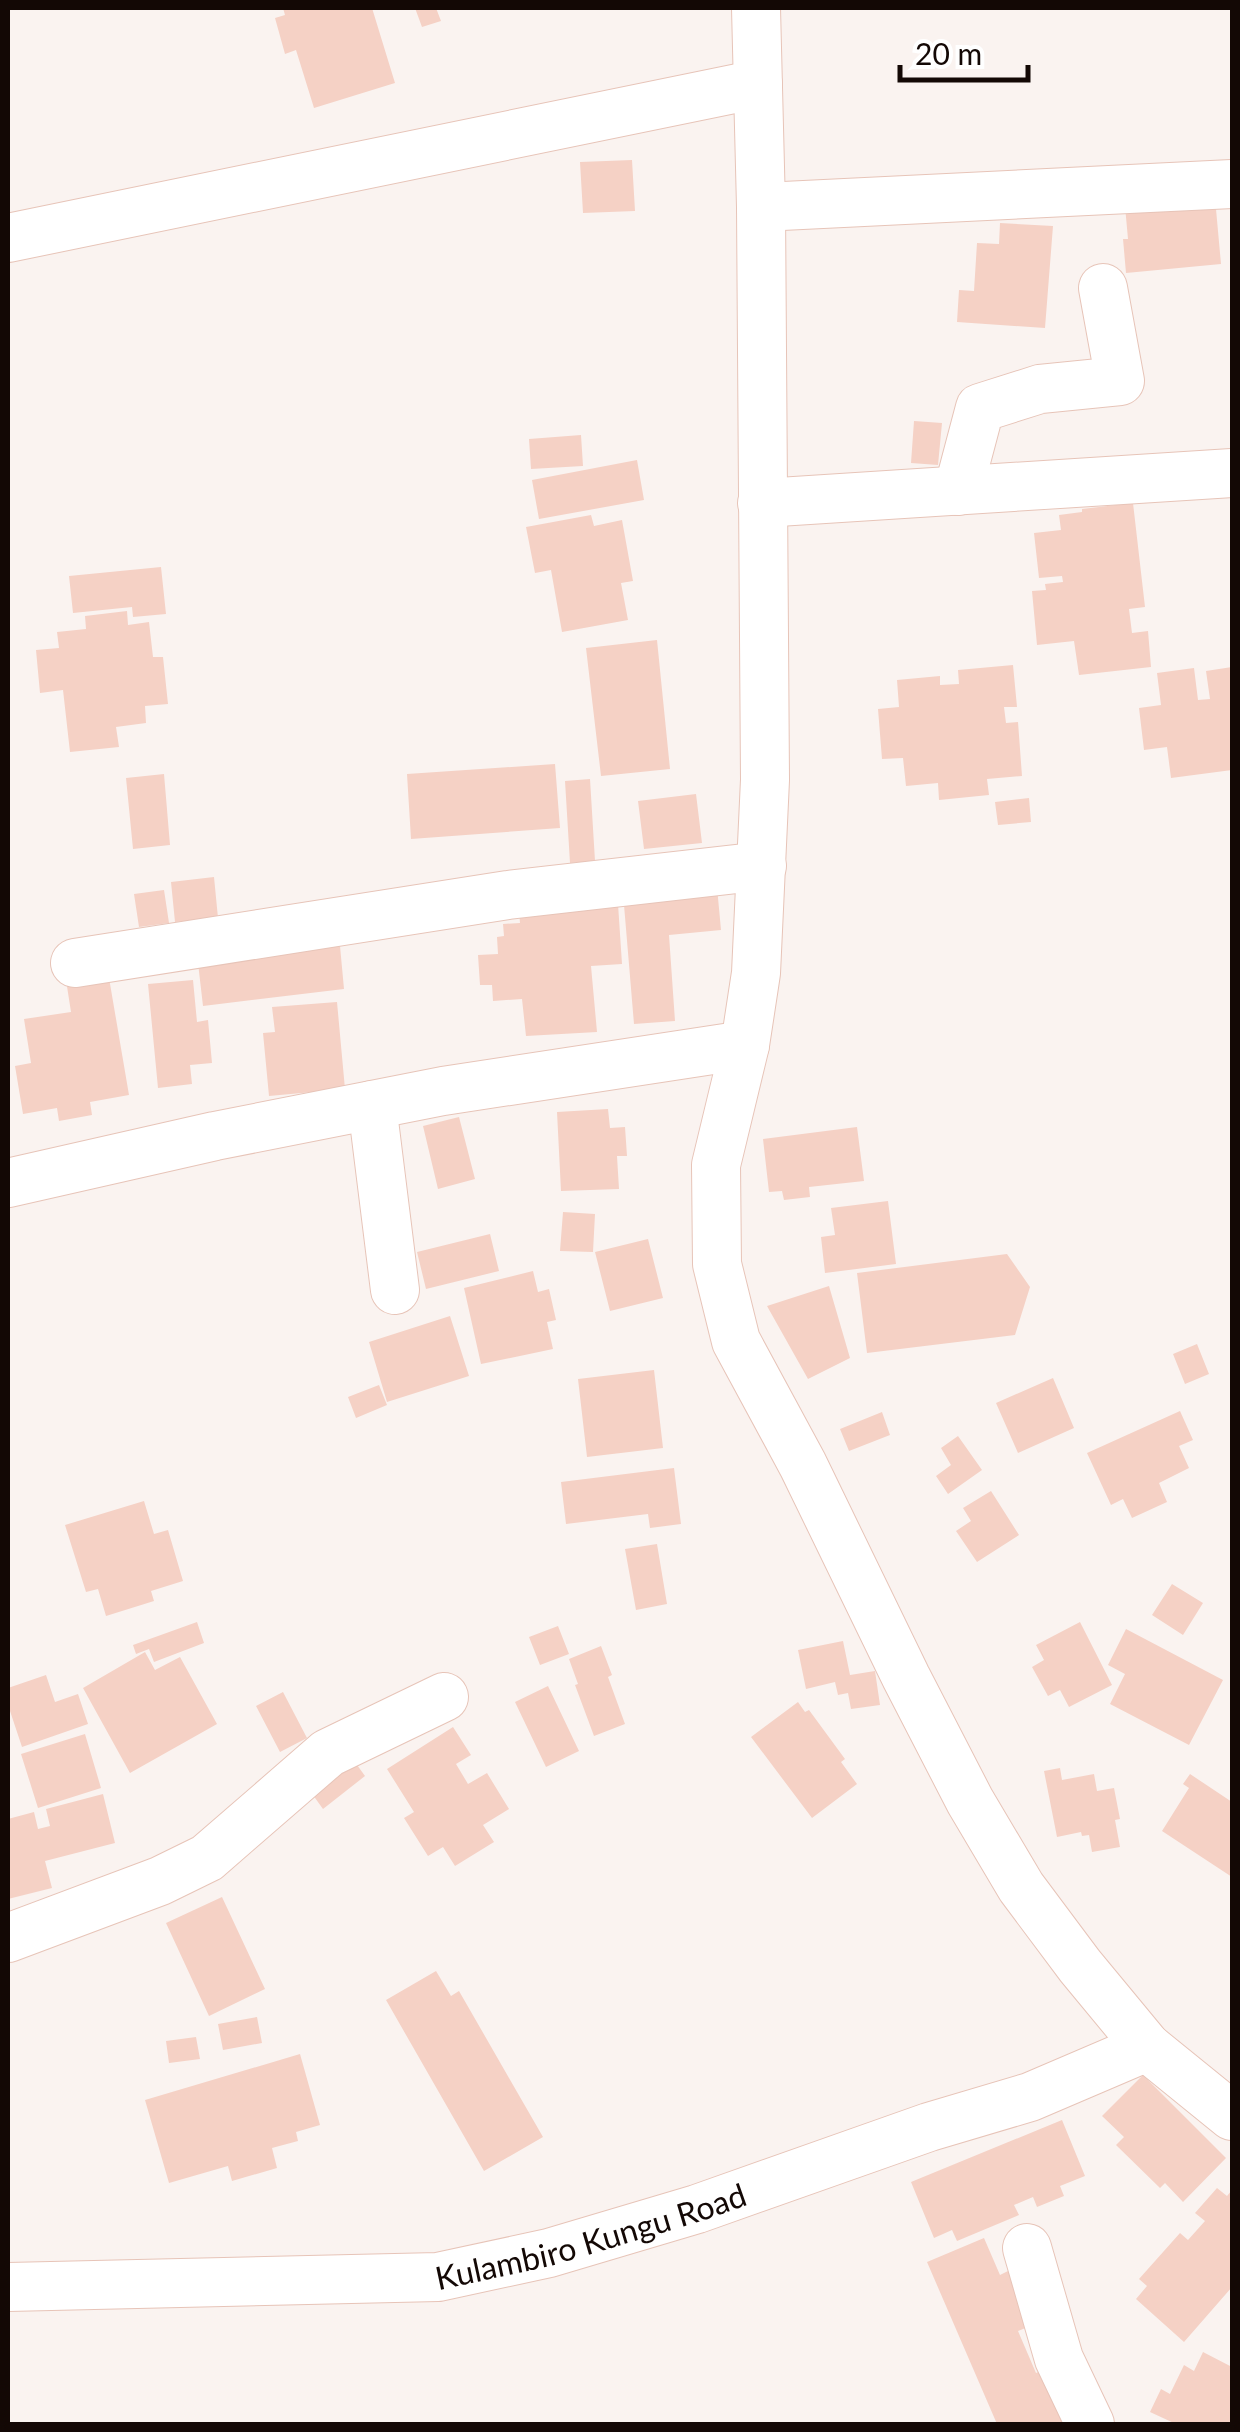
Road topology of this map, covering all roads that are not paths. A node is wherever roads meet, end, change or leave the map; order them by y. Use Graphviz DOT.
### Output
graph roads {
  1 [pos="756,8"];
  2 [pos="758,84"];
  3 [pos="1232,184"];
  4 [pos="761,207"];
  5 [pos="8,238"];
  6 [pos="1103,288"];
  7 [pos="1232,473"];
  8 [pos="958,491"];
  9 [pos="762,504"];
  10 [pos="762,866"];
  11 [pos="75,963"];
  12 [pos="746,1045"];
  13 [pos="372,1105"];
  14 [pos="8,1182"];
  15 [pos="396,1290"];
  16 [pos="444,1698"];
  17 [pos="8,1938"];
  18 [pos="1146,2046"];
  19 [pos="1232,2116"];
  20 [pos="1027,2248"];
  21 [pos="8,2287"];
  22 [pos="1090,2424"];
  1 -- 2 [label="street"];
  2 -- 4 [label="street"];
  2 -- 5 [label="street"];
  3 -- 4 [label="street"];
  4 -- 9 [label="street"];
  6 -- 8 [label="street"];
  7 -- 8 [label="street"];
  8 -- 9 [label="street"];
  9 -- 10 [label="street"];
  10 -- 11 [label="street"];
  10 -- 12 [label="street"];
  12 -- 13 [label="street"];
  12 -- 18 [label="street"];
  13 -- 14 [label="street"];
  13 -- 15 [label="street"];
  16 -- 17 [label="street"];
  18 -- 19 [label="street"];
  18 -- 21 [label="street, Kulambiro Kungu Road"];
  20 -- 22 [label="street"];
}
